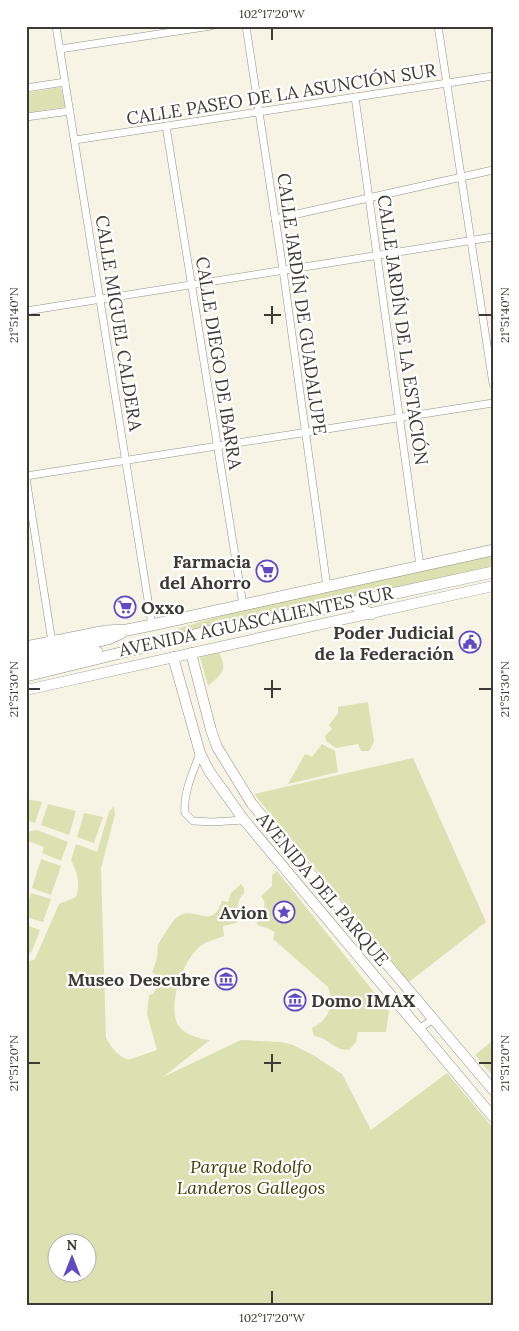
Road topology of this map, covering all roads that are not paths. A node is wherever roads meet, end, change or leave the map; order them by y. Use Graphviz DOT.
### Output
graph roads {
  1 [pos="56,26"];
  2 [pos="150,26"];
  3 [pos="211,26"];
  4 [pos="246,26"];
  5 [pos="438,26"];
  6 [pos="151,36"];
  7 [pos="60,49"];
  8 [pos="493,76"];
  9 [pos="65,82"];
  10 [pos="446,84"];
  11 [pos="26,88"];
  12 [pos="355,98"];
  13 [pos="70,111"];
  14 [pos="259,112"];
  15 [pos="26,117"];
  16 [pos="166,126"];
  17 [pos="74,140"];
  18 [pos="493,170"];
  19 [pos="461,177"];
  20 [pos="369,198"];
  21 [pos="275,219"];
  22 [pos="493,237"];
  23 [pos="472,240"];
  24 [pos="378,255"];
  25 [pos="283,270"];
  26 [pos="192,285"];
  27 [pos="100,299"];
  28 [pos="26,311"];
  29 [pos="493,384"];
  30 [pos="493,403"];
  31 [pos="400,418"];
  32 [pos="305,432"];
  33 [pos="217,446"];
  34 [pos="125,460"];
  35 [pos="26,477"];
  36 [pos="493,550"];
  37 [pos="420,566"];
  38 [pos="493,572"];
  39 [pos="327,586"];
  40 [pos="493,586"];
  41 [pos="350,603"];
  42 [pos="243,605"];
  43 [pos="371,614"];
  44 [pos="152,625"];
  45 [pos="127,630"];
  46 [pos="202,633"];
  47 [pos="52,642"];
  48 [pos="26,647"];
  49 [pos="191,653"];
  50 [pos="26,658"];
  51 [pos="173,658"];
  52 [pos="26,667"];
  53 [pos="44,672"];
  54 [pos="26,676"];
  55 [pos="26,683"];
  56 [pos="26,690"];
  57 [pos="200,753"];
  58 [pos="244,820"];
  59 [pos="433,1019"];
  60 [pos="419,1029"];
  61 [pos="493,1090"];
  62 [pos="493,1117"];
  1 -- 7 [label="street, CALLE MIGUEL CALDERA"];
  2 -- 6 [label="street"];
  3 -- 6 [label="street"];
  4 -- 14 [label="street, CALLE JARDÍN DE GUADALUPE"];
  5 -- 10 [label="street"];
  6 -- 7 [label="street"];
  7 -- 9 [label="street, CALLE MIGUEL CALDERA"];
  8 -- 10 [label="street, CALLE PASEO DE LA ASUNCIÓN SUR"];
  9 -- 11 [label="street"];
  9 -- 13 [label="street, CALLE MIGUEL CALDERA"];
  10 -- 12 [label="street, CALLE PASEO DE LA ASUNCIÓN SUR"];
  10 -- 19 [label="street"];
  12 -- 14 [label="street, CALLE PASEO DE LA ASUNCIÓN SUR"];
  12 -- 20 [label="street, CALLE JARDÍN DE LA ESTACIÓN"];
  13 -- 15 [label="street"];
  13 -- 17 [label="street, CALLE MIGUEL CALDERA"];
  14 -- 16 [label="street, CALLE PASEO DE LA ASUNCIÓN SUR"];
  14 -- 21 [label="street, CALLE JARDÍN DE GUADALUPE"];
  16 -- 17 [label="street, CALLE PASEO DE LA ASUNCIÓN SUR"];
  16 -- 26 [label="street, CALLE DIEGO DE IBARRA"];
  17 -- 27 [label="street, CALLE MIGUEL CALDERA"];
  18 -- 19 [label="street"];
  19 -- 20 [label="street"];
  19 -- 23 [label="street"];
  20 -- 21 [label="street"];
  20 -- 24 [label="street, CALLE JARDÍN DE LA ESTACIÓN"];
  21 -- 25 [label="street, CALLE JARDÍN DE GUADALUPE"];
  22 -- 23 [label="street"];
  23 -- 24 [label="street"];
  23 -- 29 [label="street"];
  24 -- 25 [label="street"];
  24 -- 31 [label="street, CALLE JARDÍN DE LA ESTACIÓN"];
  25 -- 26 [label="street"];
  25 -- 32 [label="street, CALLE JARDÍN DE GUADALUPE"];
  26 -- 27 [label="street"];
  26 -- 33 [label="street, CALLE DIEGO DE IBARRA"];
  27 -- 28 [label="street"];
  27 -- 34 [label="street, CALLE MIGUEL CALDERA"];
  30 -- 31 [label="street"];
  31 -- 32 [label="street"];
  31 -- 37 [label="street, CALLE JARDÍN DE LA ESTACIÓN"];
  32 -- 33 [label="street"];
  32 -- 39 [label="street, CALLE JARDÍN DE GUADALUPE"];
  33 -- 34 [label="street"];
  33 -- 42 [label="street, CALLE DIEGO DE IBARRA"];
  34 -- 35 [label="street"];
  34 -- 44 [label="street, CALLE MIGUEL CALDERA"];
  35 -- 47 [label="street"];
  36 -- 37 [label="main road, AVENIDA AGUASCALIENTES SUR"];
  37 -- 39 [label="main road, AVENIDA AGUASCALIENTES SUR"];
  38 -- 41 [label="main road, AVENIDA AGUASCALIENTES SUR"];
  39 -- 42 [label="main road, AVENIDA AGUASCALIENTES SUR"];
  40 -- 43 [label="street, AVENIDA AGUASCALIENTES SUR"];
  41 -- 43 [label="main road"];
  41 -- 46 [label="main road, AVENIDA AGUASCALIENTES SUR"];
  42 -- 44 [label="main road, AVENIDA AGUASCALIENTES SUR"];
  43 -- 49 [label="street, AVENIDA AGUASCALIENTES SUR"];
  44 -- 45 [label="main road, AVENIDA AGUASCALIENTES SUR"];
  45 -- 47 [label="main road, AVENIDA AGUASCALIENTES SUR"];
  45 -- 50 [label="main road, AVENIDA AGUASCALIENTES SUR"];
  46 -- 52 [label="main road, AVENIDA AGUASCALIENTES SUR"];
  46 -- 53 [label="main road, AVENIDA AGUASCALIENTES SUR"];
  47 -- 48 [label="main road, AVENIDA AGUASCALIENTES SUR"];
  49 -- 51 [label="street, AVENIDA AGUASCALIENTES SUR"];
  49 -- 59 [label="street, AVENIDA DEL PARQUE"];
  51 -- 56 [label="street, AVENIDA AGUASCALIENTES SUR"];
  51 -- 57 [label="street, AVENIDA DEL PARQUE"];
  53 -- 54 [label="main road, AVENIDA AGUASCALIENTES SUR"];
  53 -- 55 [label="main road"];
  57 -- 58 [label="street, AVENIDA DEL PARQUE"];
  57 -- 58 [label="street"];
  58 -- 60 [label="street, AVENIDA DEL PARQUE"];
  59 -- 60 [label="street"];
  59 -- 61 [label="street, AVENIDA DEL PARQUE"];
  60 -- 62 [label="street, AVENIDA DEL PARQUE"];
}
